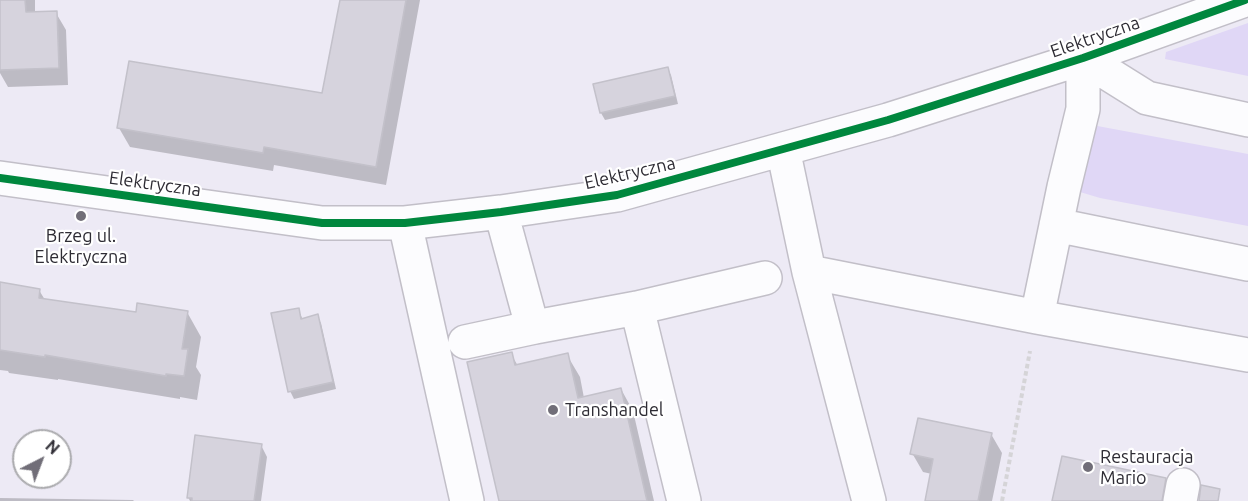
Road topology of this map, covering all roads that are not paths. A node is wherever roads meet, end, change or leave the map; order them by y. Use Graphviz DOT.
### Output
graph roads {
  1 [pos="1245,0"];
  2 [pos="1083,58"];
  3 [pos="1248,120"];
  4 [pos="783,148"];
  5 [pos="0,178"];
  6 [pos="501,212"];
  7 [pos="405,223"];
  8 [pos="1056,225"];
  9 [pos="1248,264"];
  10 [pos="808,272"];
  11 [pos="765,279"];
  12 [pos="637,308"];
  13 [pos="1037,317"];
  14 [pos="535,327"];
  15 [pos="465,342"];
  16 [pos="1248,355"];
  17 [pos="467,501"];
  18 [pos="684,501"];
  19 [pos="869,501"];
  1 -- 2 [label="street, Elektryczna"];
  2 -- 3 [label="street"];
  2 -- 4 [label="street, Elektryczna"];
  2 -- 8 [label="street"];
  4 -- 6 [label="street, Elektryczna"];
  4 -- 10 [label="street"];
  5 -- 7 [label="street, Elektryczna"];
  6 -- 7 [label="street, Elektryczna"];
  6 -- 14 [label="street"];
  7 -- 17 [label="street"];
  8 -- 9 [label="street"];
  8 -- 13 [label="street"];
  10 -- 13 [label="street"];
  10 -- 19 [label="street"];
  11 -- 12 [label="street"];
  12 -- 14 [label="street"];
  12 -- 18 [label="street"];
  13 -- 16 [label="street"];
  14 -- 15 [label="street"];
}
